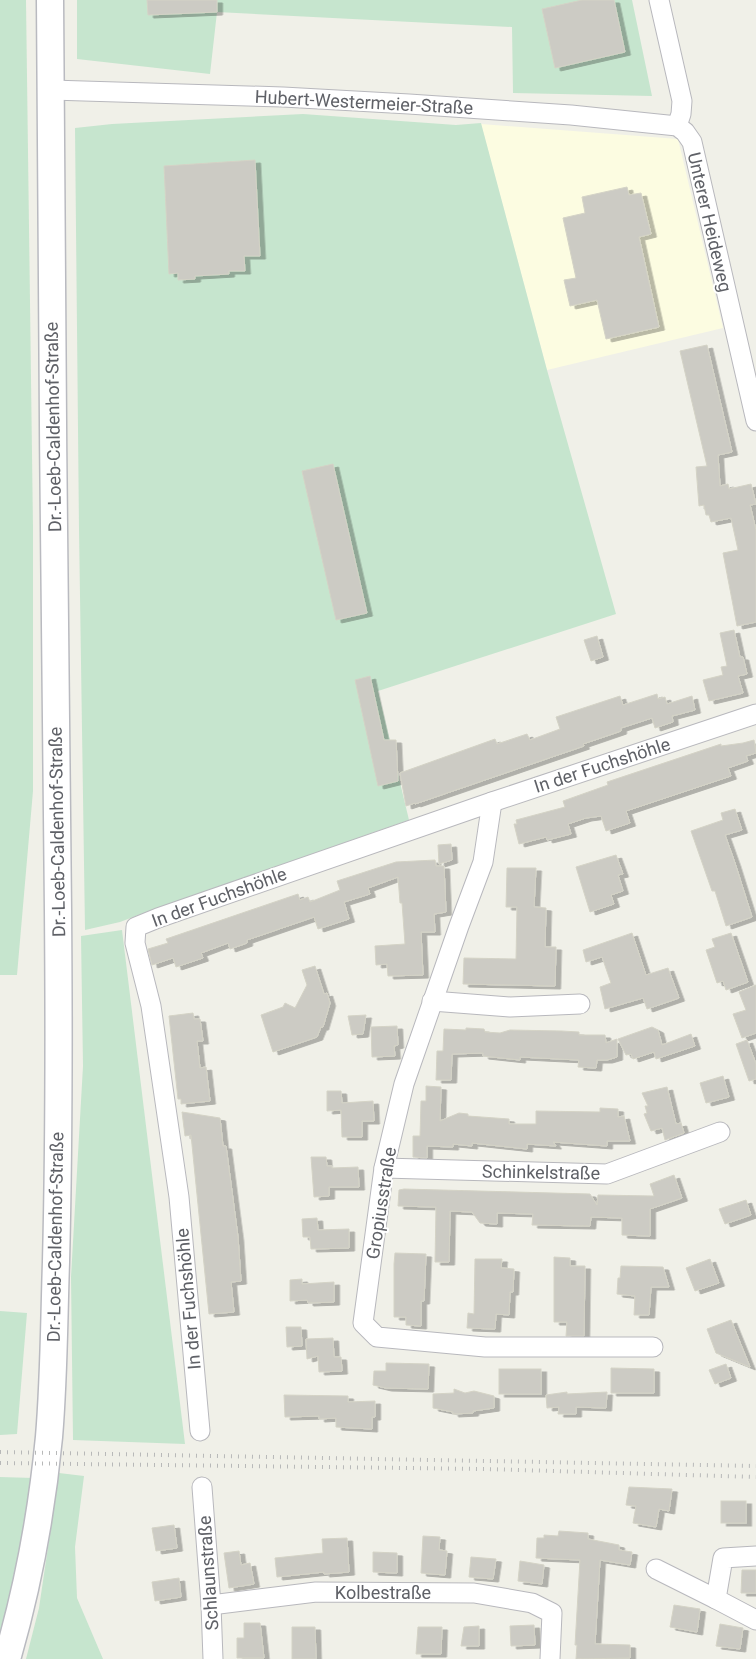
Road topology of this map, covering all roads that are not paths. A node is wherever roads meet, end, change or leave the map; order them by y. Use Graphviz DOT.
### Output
graph roads {
  1 [pos="50,0"];
  2 [pos="659,0"];
  3 [pos="50,90"];
  4 [pos="677,126"];
  5 [pos="756,421"];
  6 [pos="756,714"];
  7 [pos="492,802"];
  8 [pos="432,1001"];
  9 [pos="580,1004"];
  10 [pos="720,1132"];
  11 [pos="384,1168"];
  12 [pos="653,1347"];
  13 [pos="200,1431"];
  14 [pos="202,1488"];
  15 [pos="756,1556"];
  16 [pos="656,1569"];
  17 [pos="716,1599"];
  18 [pos="211,1604"];
  19 [pos="756,1620"];
  20 [pos="7,1659"];
  21 [pos="213,1659"];
  22 [pos="550,1659"];
  1 -- 3 [label="main road, Dr.-Loeb-Caldenhof-Straße"];
  2 -- 4 [label="street"];
  3 -- 4 [label="street, Hubert-Westermeier-Straße"];
  3 -- 20 [label="main road, Dr.-Loeb-Caldenhof-Straße"];
  4 -- 5 [label="street, Unterer Heideweg"];
  6 -- 7 [label="street, In der Fuchshöhle"];
  7 -- 8 [label="street, Gropiusstraße"];
  7 -- 13 [label="street, In der Fuchshöhle"];
  8 -- 9 [label="street"];
  8 -- 11 [label="street, Gropiusstraße"];
  10 -- 11 [label="street, Schinkelstraße"];
  11 -- 12 [label="street, Gropiusstraße"];
  14 -- 18 [label="street, Schlaunstraße"];
  15 -- 17 [label="street"];
  16 -- 17 [label="street"];
  17 -- 19 [label="street"];
  18 -- 21 [label="street, Schlaunstraße"];
  18 -- 22 [label="street, Kolbestraße"];
}
